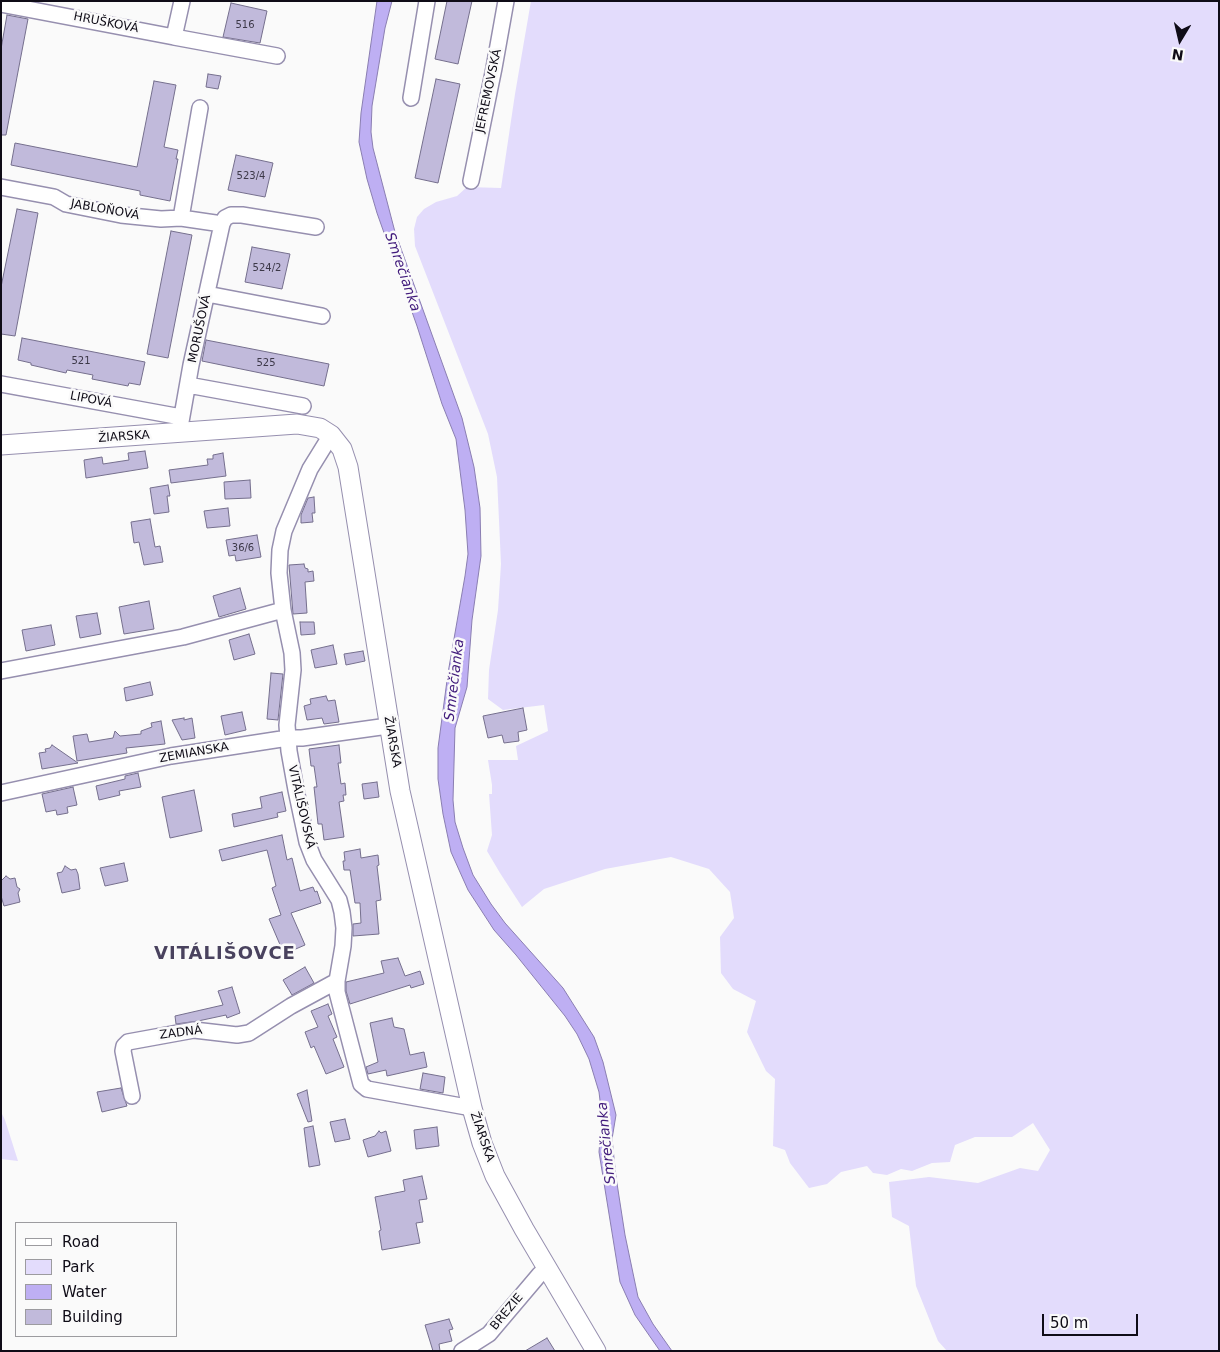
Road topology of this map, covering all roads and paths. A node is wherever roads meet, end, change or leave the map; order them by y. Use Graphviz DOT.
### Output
graph roads {
  1 [pos="182,1"];
  2 [pos="427,1"];
  3 [pos="506,1"];
  4 [pos="1,4"];
  5 [pos="174,37"];
  6 [pos="277,56"];
  7 [pos="411,98"];
  8 [pos="200,108"];
  9 [pos="471,181"];
  10 [pos="1,187"];
  11 [pos="182,218"];
  12 [pos="222,224"];
  13 [pos="316,227"];
  14 [pos="207,294"];
  15 [pos="322,316"];
  16 [pos="1,384"];
  17 [pos="188,385"];
  18 [pos="303,406"];
  19 [pos="180,425"];
  20 [pos="331,435"];
  21 [pos="1,445"];
  22 [pos="283,610"];
  23 [pos="1,671"];
  24 [pos="388,726"];
  25 [pos="288,738"];
  26 [pos="1,793"];
  27 [pos="336,980"];
  28 [pos="132,1096"];
  29 [pos="472,1108"];
  30 [pos="547,1268"];
  31 [pos="462,1351"];
  32 [pos="596,1351"];
  1 -- 5 [label="street"];
  2 -- 7 [label="street"];
  3 -- 9 [label="street, JEFREMOVSKÁ"];
  4 -- 5 [label="street, HRUŠKOVÁ"];
  5 -- 6 [label="street, HRUŠKOVÁ"];
  8 -- 11 [label="street"];
  10 -- 11 [label="street, JABLOŇOVÁ"];
  11 -- 12 [label="street, JABLOŇOVÁ"];
  12 -- 13 [label="street"];
  12 -- 14 [label="street, MORUŠOVÁ"];
  14 -- 15 [label="street"];
  14 -- 17 [label="street, MORUŠOVÁ"];
  16 -- 19 [label="street, LIPOVÁ"];
  17 -- 18 [label="street"];
  17 -- 19 [label="street, MORUŠOVÁ"];
  19 -- 20 [label="street, ŽIARSKA"];
  19 -- 21 [label="street, ŽIARSKA"];
  20 -- 22 [label="street, VITÁLIŠOVSKÁ"];
  20 -- 24 [label="street, ŽIARSKA"];
  22 -- 23 [label="street"];
  22 -- 25 [label="street, VITÁLIŠOVSKÁ"];
  24 -- 25 [label="street, ZEMIANSKA"];
  24 -- 29 [label="street, ŽIARSKA"];
  25 -- 26 [label="street, ZEMIANSKA"];
  25 -- 27 [label="street, VITÁLIŠOVSKÁ"];
  27 -- 28 [label="street, ZADNÁ"];
  27 -- 29 [label="street, VITÁLIŠOVSKÁ"];
  29 -- 30 [label="street, ŽIARSKA"];
  30 -- 31 [label="street, BREZIE"];
  30 -- 32 [label="street, ŽIARSKA"];
}
